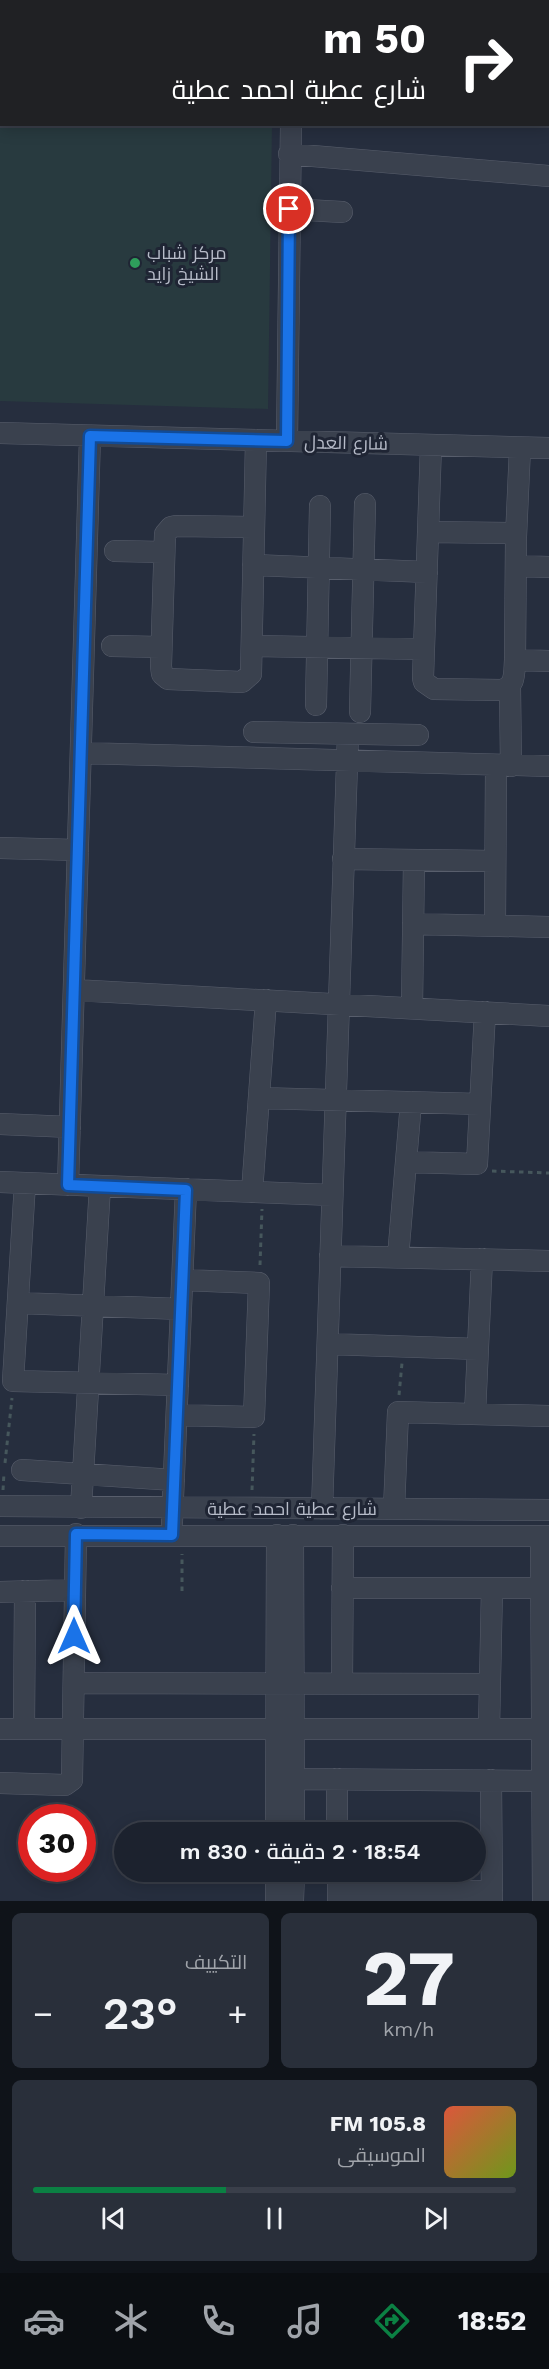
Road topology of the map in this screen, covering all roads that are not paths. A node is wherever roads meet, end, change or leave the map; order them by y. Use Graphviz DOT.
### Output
graph roads {
  1 [pos="291,126"];
  2 [pos="290,154"];
  3 [pos="549,176"];
  4 [pos="289,209"];
  5 [pos="342,212"];
  6 [pos="0,433"];
  7 [pos="90,436"];
  8 [pos="256,440"];
  9 [pos="287,441"];
  10 [pos="431,445"];
  11 [pos="520,448"];
  12 [pos="549,448"];
  13 [pos="365,504"];
  14 [pos="320,506"];
  15 [pos="254,527"];
  16 [pos="428,532"];
  17 [pos="516,537"];
  18 [pos="115,550"];
  19 [pos="163,552"];
  20 [pos="253,565"];
  21 [pos="516,566"];
  22 [pos="319,567"];
  23 [pos="549,567"];
  24 [pos="363,569"];
  25 [pos="427,572"];
  26 [pos="112,646"];
  27 [pos="252,646"];
  28 [pos="161,647"];
  29 [pos="317,647"];
  30 [pos="361,648"];
  31 [pos="424,649"];
  32 [pos="515,660"];
  33 [pos="549,661"];
  34 [pos="510,686"];
  35 [pos="316,705"];
  36 [pos="360,712"];
  37 [pos="254,732"];
  38 [pos="348,734"];
  39 [pos="418,735"];
  40 [pos="81,753"];
  41 [pos="346,760"];
  42 [pos="504,765"];
  43 [pos="549,766"];
  44 [pos="0,848"];
  45 [pos="78,850"];
  46 [pos="343,859"];
  47 [pos="414,860"];
  48 [pos="495,861"];
  49 [pos="413,924"];
  50 [pos="495,926"];
  51 [pos="549,927"];
  52 [pos="74,990"];
  53 [pos="266,1000"];
  54 [pos="339,1004"];
  55 [pos="412,1008"];
  56 [pos="485,1012"];
  57 [pos="549,1016"];
  58 [pos="259,1098"];
  59 [pos="335,1100"];
  60 [pos="411,1102"];
  61 [pos="480,1104"];
  62 [pos="0,1124"];
  63 [pos="70,1127"];
  64 [pos="406,1162"];
  65 [pos="0,1182"];
  66 [pos="25,1183"];
  67 [pos="68,1185"];
  68 [pos="100,1186"];
  69 [pos="186,1190"];
  70 [pos="258,1192"];
  71 [pos="333,1195"];
  72 [pos="330,1256"];
  73 [pos="399,1257"];
  74 [pos="482,1259"];
  75 [pos="549,1261"];
  76 [pos="183,1281"];
  77 [pos="93,1306"];
  78 [pos="12,1309"];
  79 [pos="181,1310"];
  80 [pos="328,1344"];
  81 [pos="478,1349"];
  82 [pos="9,1373"];
  83 [pos="89,1383"];
  84 [pos="178,1385"];
  85 [pos="476,1414"];
  86 [pos="177,1415"];
  87 [pos="549,1416"];
  88 [pos="22,1470"];
  89 [pos="83,1474"];
  90 [pos="174,1480"];
  91 [pos="1,1506"];
  92 [pos="81,1508"];
  93 [pos="173,1509"];
  94 [pos="322,1509"];
  95 [pos="394,1509"];
  96 [pos="549,1510"];
  97 [pos="76,1534"];
  98 [pos="177,1535"];
  99 [pos="285,1535"];
  100 [pos="343,1535"];
  101 [pos="0,1536"];
  102 [pos="545,1536"];
  103 [pos="342,1588"];
  104 [pos="492,1588"];
  105 [pos="541,1588"];
  106 [pos="74,1590"];
  107 [pos="25,1591"];
  108 [pos="0,1592"];
  109 [pos="285,1682"];
  110 [pos="74,1683"];
  111 [pos="342,1683"];
  112 [pos="490,1684"];
  113 [pos="0,1729"];
  114 [pos="285,1729"];
  115 [pos="489,1729"];
  116 [pos="542,1729"];
  117 [pos="24,1730"];
  118 [pos="73,1730"];
  119 [pos="294,1779"];
  120 [pos="337,1779"];
  121 [pos="491,1780"];
  122 [pos="542,1781"];
  123 [pos="0,1783"];
  124 [pos="277,1822"];
  125 [pos="294,1822"];
  126 [pos="337,1822"];
  127 [pos="276,1882"];
  128 [pos="294,1882"];
  129 [pos="338,1889"];
  130 [pos="492,1896"];
  131 [pos="276,1901"];
  132 [pos="294,1901"];
  133 [pos="543,1901"];
  1 -- 2 [label="street"];
  2 -- 3 [label="street"];
  2 -- 4 [label="street"];
  4 -- 5 [label="street"];
  4 -- 9 [label="street"];
  6 -- 7 [label="street, شارع العدل"];
  7 -- 8 [label="street, شارع العدل"];
  7 -- 40 [label="street"];
  8 -- 9 [label="street, شارع العدل"];
  8 -- 15 [label="street"];
  9 -- 10 [label="street, شارع العدل"];
  10 -- 11 [label="street, شارع العدل"];
  10 -- 16 [label="street"];
  11 -- 12 [label="street, شارع العدل"];
  11 -- 17 [label="street"];
  13 -- 24 [label="street"];
  14 -- 22 [label="street"];
  15 -- 19 [label="street"];
  15 -- 20 [label="street"];
  16 -- 17 [label="street"];
  16 -- 25 [label="street"];
  17 -- 21 [label="street"];
  18 -- 19 [label="street"];
  19 -- 28 [label="street"];
  20 -- 22 [label="street"];
  20 -- 27 [label="street"];
  21 -- 23 [label="street"];
  21 -- 32 [label="street"];
  22 -- 24 [label="street"];
  22 -- 29 [label="street"];
  24 -- 25 [label="street"];
  24 -- 30 [label="street"];
  25 -- 31 [label="street"];
  26 -- 28 [label="street"];
  27 -- 28 [label="street"];
  27 -- 29 [label="street"];
  29 -- 30 [label="street"];
  29 -- 35 [label="street"];
  30 -- 31 [label="street"];
  30 -- 36 [label="street"];
  31 -- 34 [label="street"];
  32 -- 33 [label="street"];
  32 -- 34 [label="street"];
  34 -- 42 [label="street"];
  37 -- 38 [label="street"];
  38 -- 39 [label="street"];
  38 -- 41 [label="street"];
  40 -- 41 [label="street"];
  40 -- 45 [label="street"];
  41 -- 42 [label="street"];
  41 -- 46 [label="street"];
  42 -- 43 [label="street"];
  42 -- 48 [label="street"];
  44 -- 45 [label="street"];
  45 -- 52 [label="street"];
  46 -- 47 [label="street"];
  46 -- 54 [label="street"];
  47 -- 48 [label="street"];
  47 -- 49 [label="street"];
  48 -- 50 [label="street"];
  49 -- 50 [label="street"];
  49 -- 55 [label="street"];
  50 -- 51 [label="street"];
  52 -- 53 [label="street"];
  52 -- 63 [label="street"];
  53 -- 54 [label="street"];
  53 -- 58 [label="street"];
  54 -- 55 [label="street"];
  54 -- 59 [label="street"];
  55 -- 56 [label="street"];
  56 -- 57 [label="street"];
  56 -- 61 [label="street"];
  58 -- 59 [label="street"];
  58 -- 70 [label="street"];
  59 -- 60 [label="street"];
  59 -- 71 [label="street"];
  60 -- 61 [label="street"];
  60 -- 64 [label="street"];
  61 -- 64 [label="street"];
  62 -- 63 [label="street"];
  63 -- 67 [label="street"];
  64 -- 73 [label="street"];
  65 -- 66 [label="street"];
  66 -- 67 [label="street"];
  66 -- 78 [label="street"];
  67 -- 68 [label="street"];
  68 -- 69 [label="street"];
  68 -- 77 [label="street"];
  69 -- 70 [label="street"];
  69 -- 76 [label="street"];
  70 -- 71 [label="street"];
  71 -- 72 [label="street"];
  72 -- 73 [label="street"];
  72 -- 80 [label="street"];
  73 -- 74 [label="street"];
  74 -- 75 [label="street"];
  74 -- 81 [label="street"];
  76 -- 79 [label="street"];
  76 -- 86 [label="street"];
  77 -- 78 [label="street"];
  77 -- 79 [label="street"];
  77 -- 83 [label="street"];
  78 -- 82 [label="street"];
  79 -- 84 [label="street"];
  80 -- 81 [label="street"];
  80 -- 94 [label="street"];
  81 -- 85 [label="street"];
  82 -- 83 [label="street"];
  83 -- 84 [label="street"];
  83 -- 89 [label="street"];
  84 -- 86 [label="street"];
  85 -- 87 [label="street"];
  85 -- 95 [label="street"];
  86 -- 90 [label="street"];
  88 -- 89 [label="street"];
  89 -- 90 [label="street"];
  89 -- 92 [label="street"];
  90 -- 93 [label="street"];
  91 -- 92 [label="street, شارع عطية احمد عطية"];
  92 -- 93 [label="street, شارع عطية احمد عطية"];
  93 -- 94 [label="street, شارع عطية احمد عطية"];
  93 -- 98 [label="street"];
  94 -- 95 [label="street, شارع عطية احمد عطية"];
  95 -- 96 [label="street, شارع عطية احمد عطية"];
  97 -- 98 [label="street, شارع عطية احمد عطية"];
  97 -- 101 [label="street, شارع عطية احمد عطية"];
  97 -- 106 [label="street"];
  98 -- 99 [label="street, شارع عطية احمد عطية"];
  99 -- 100 [label="street, شارع عطية احمد عطية"];
  99 -- 109 [label="street"];
  100 -- 102 [label="street, شارع عطية احمد عطية"];
  100 -- 103 [label="street"];
  102 -- 105 [label="street"];
  103 -- 104 [label="street"];
  103 -- 111 [label="street"];
  104 -- 105 [label="street"];
  104 -- 112 [label="street"];
  105 -- 116 [label="street"];
  106 -- 107 [label="street"];
  106 -- 110 [label="street"];
  107 -- 108 [label="street"];
  107 -- 117 [label="street"];
  109 -- 110 [label="street"];
  109 -- 111 [label="street"];
  109 -- 114 [label="street"];
  110 -- 118 [label="street"];
  111 -- 112 [label="street"];
  112 -- 115 [label="street"];
  113 -- 117 [label="street"];
  114 -- 115 [label="street"];
  114 -- 118 [label="street"];
  114 -- 119 [label="street"];
  114 -- 124 [label="street"];
  115 -- 116 [label="street"];
  116 -- 122 [label="street"];
  117 -- 118 [label="street"];
  118 -- 123 [label="street"];
  119 -- 120 [label="street"];
  119 -- 125 [label="street"];
  120 -- 121 [label="street"];
  120 -- 126 [label="street"];
  121 -- 122 [label="street"];
  121 -- 130 [label="street"];
  122 -- 133 [label="street"];
  127 -- 131 [label="street"];
  128 -- 132 [label="street"];
  129 -- 130 [label="street"];
}
